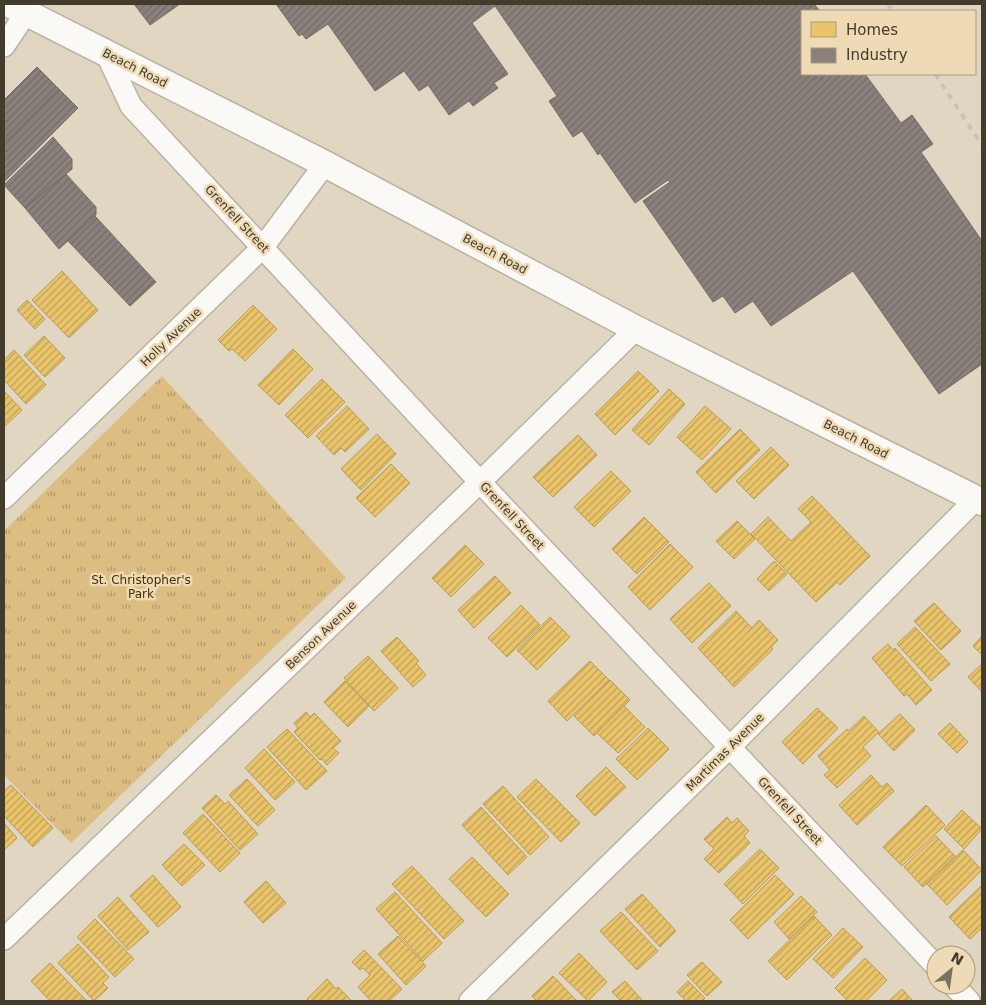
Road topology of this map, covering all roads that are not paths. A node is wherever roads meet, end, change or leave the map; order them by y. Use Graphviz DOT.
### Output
graph roads {
  1 [pos="18,8"];
  2 [pos="4,46"];
  3 [pos="106,53"];
  4 [pos="325,164"];
  5 [pos="264,247"];
  6 [pos="636,329"];
  7 [pos="480,482"];
  8 [pos="4,498"];
  9 [pos="979,500"];
  10 [pos="730,747"];
  11 [pos="4,939"];
  12 [pos="926,955"];
  13 [pos="470,1001"];
  1 -- 2 [label="street"];
  1 -- 3 [label="street, Beach Road"];
  3 -- 4 [label="street, Beach Road"];
  3 -- 5 [label="street, Grenfell Street"];
  4 -- 5 [label="street, Holly Avenue"];
  4 -- 6 [label="street, Beach Road"];
  5 -- 7 [label="street, Grenfell Street"];
  5 -- 8 [label="street, Holly Avenue"];
  6 -- 7 [label="street, Benson Avenue"];
  6 -- 9 [label="street, Beach Road"];
  7 -- 10 [label="street, Grenfell Street"];
  7 -- 11 [label="street, Benson Avenue"];
  9 -- 10 [label="street, Martimas Avenue"];
  10 -- 12 [label="street, Grenfell Street"];
  10 -- 13 [label="street, Martimas Avenue"];
}
